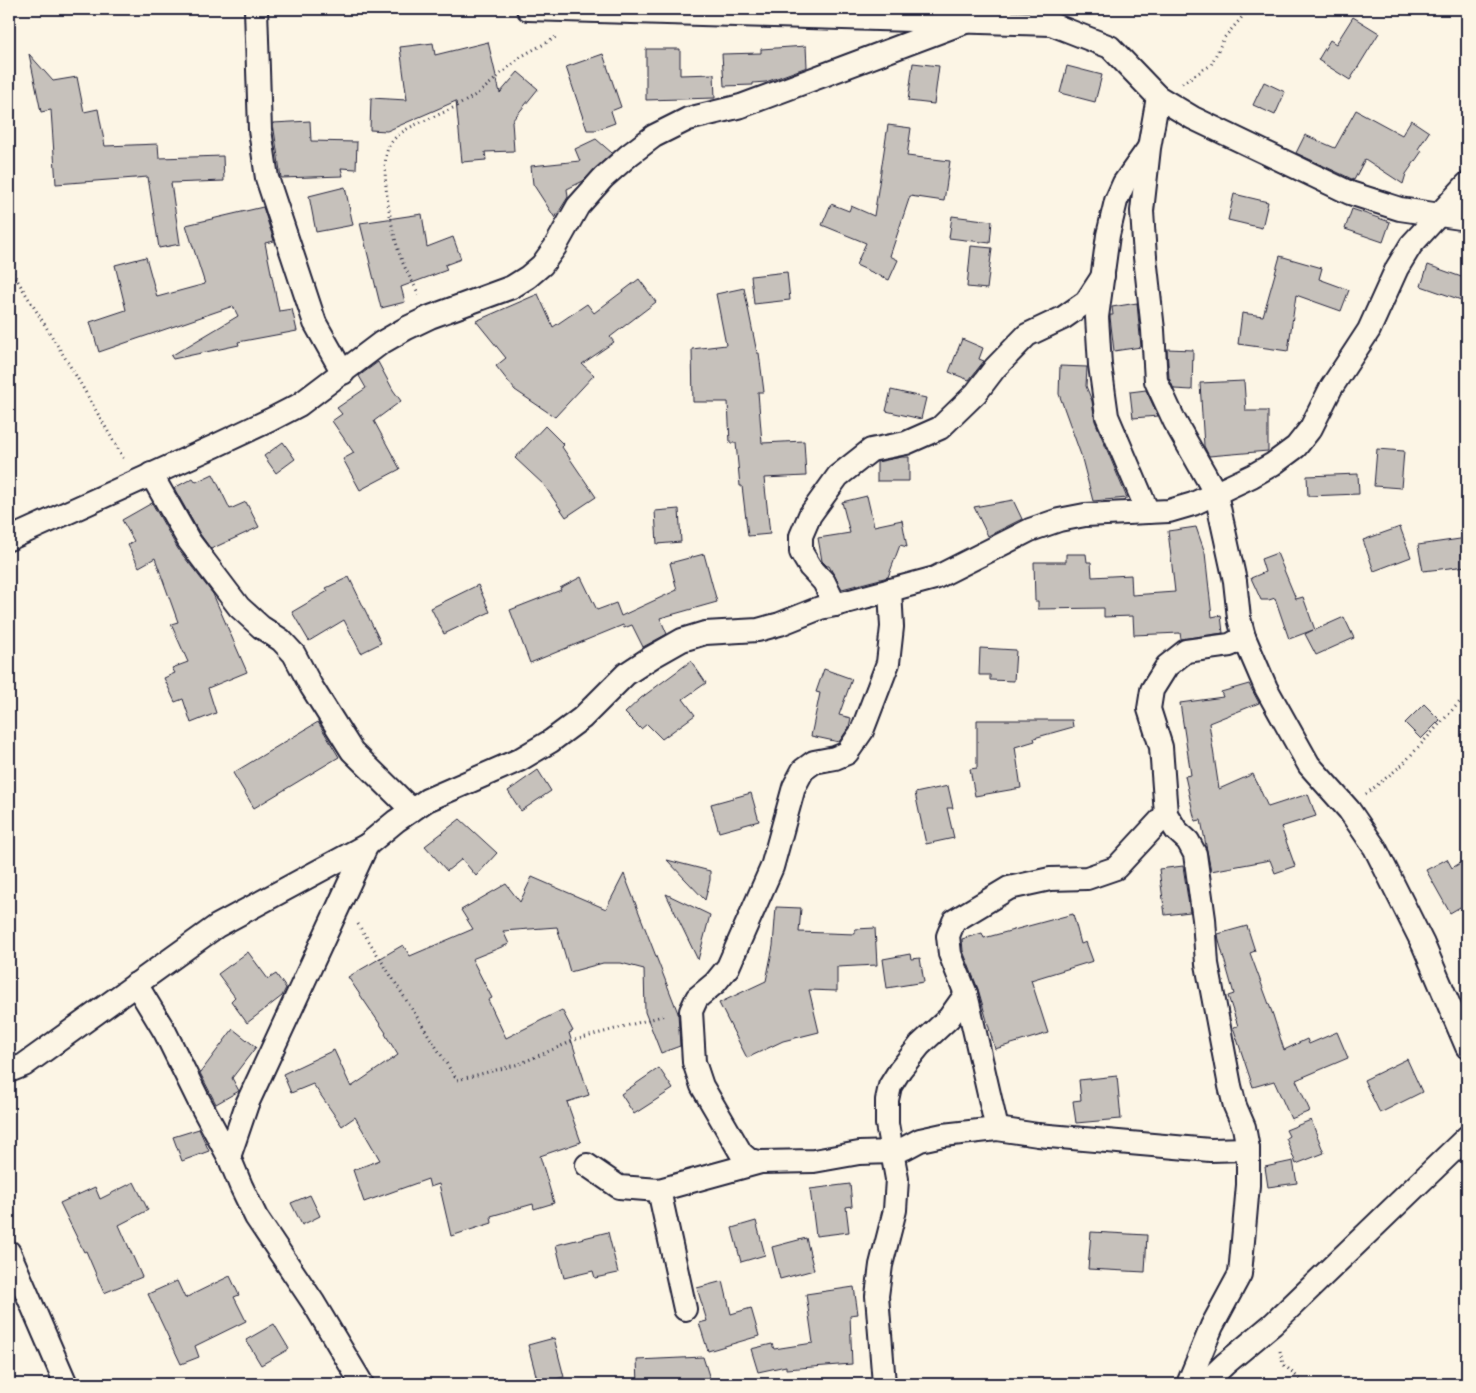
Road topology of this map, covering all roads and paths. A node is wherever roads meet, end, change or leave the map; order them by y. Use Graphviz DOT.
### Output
graph roads {
  1 [pos="256,9"];
  2 [pos="528,9"];
  3 [pos="1249,9"];
  4 [pos="573,10"];
  5 [pos="968,21"];
  6 [pos="1158,98"];
  7 [pos="1149,148"];
  8 [pos="1467,184"];
  9 [pos="1440,214"];
  10 [pos="1467,220"];
  11 [pos="9,270"];
  12 [pos="1103,276"];
  13 [pos="430,316"];
  14 [pos="343,373"];
  15 [pos="143,478"];
  16 [pos="1216,494"];
  17 [pos="1148,512"];
  18 [pos="9,540"];
  19 [pos="890,590"];
  20 [pos="835,605"];
  21 [pos="1244,637"];
  22 [pos="1467,694"];
  23 [pos="412,810"];
  24 [pos="1349,810"];
  25 [pos="1166,814"];
  26 [pos="367,845"];
  27 [pos="342,898"];
  28 [pos="136,984"];
  29 [pos="966,994"];
  30 [pos="691,1011"];
  31 [pos="1467,1047"];
  32 [pos="9,1071"];
  33 [pos="997,1129"];
  34 [pos="1467,1137"];
  35 [pos="1248,1149"];
  36 [pos="893,1152"];
  37 [pos="229,1157"];
  38 [pos="761,1162"];
  39 [pos="587,1165"];
  40 [pos="659,1190"];
  41 [pos="9,1252"];
  42 [pos="685,1309"];
  43 [pos="66,1384"];
  44 [pos="362,1384"];
  45 [pos="884,1384"];
  46 [pos="1188,1384"];
  47 [pos="1204,1384"];
  1 -- 14 [label="street"];
  2 -- 4 [label="street"];
  3 -- 6 [label="path"];
  4 -- 5 [label="street"];
  4 -- 13 [label="path"];
  5 -- 6 [label="street"];
  5 -- 13 [label="street"];
  6 -- 7 [label="street"];
  6 -- 9 [label="street"];
  7 -- 12 [label="street"];
  7 -- 16 [label="street"];
  8 -- 9 [label="street"];
  9 -- 10 [label="street"];
  9 -- 16 [label="street"];
  11 -- 15 [label="path"];
  12 -- 17 [label="street"];
  12 -- 20 [label="street"];
  13 -- 14 [label="street"];
  14 -- 15 [label="street"];
  15 -- 18 [label="street"];
  15 -- 23 [label="street"];
  16 -- 17 [label="street"];
  16 -- 21 [label="street"];
  17 -- 19 [label="street"];
  19 -- 20 [label="street"];
  19 -- 30 [label="street"];
  20 -- 23 [label="street"];
  21 -- 24 [label="street"];
  21 -- 25 [label="street"];
  22 -- 24 [label="path"];
  23 -- 26 [label="street"];
  24 -- 31 [label="street"];
  25 -- 29 [label="street"];
  25 -- 35 [label="street"];
  26 -- 27 [label="street"];
  26 -- 28 [label="street"];
  27 -- 30 [label="path"];
  27 -- 37 [label="street"];
  28 -- 32 [label="street"];
  28 -- 37 [label="street"];
  29 -- 33 [label="street"];
  29 -- 36 [label="street"];
  30 -- 38 [label="street"];
  33 -- 35 [label="street"];
  33 -- 36 [label="street"];
  34 -- 47 [label="street"];
  35 -- 46 [label="street"];
  36 -- 38 [label="street"];
  36 -- 45 [label="street"];
  37 -- 44 [label="street"];
  38 -- 40 [label="street"];
  39 -- 40 [label="street"];
  40 -- 42 [label="street"];
  41 -- 43 [label="street"];
}
